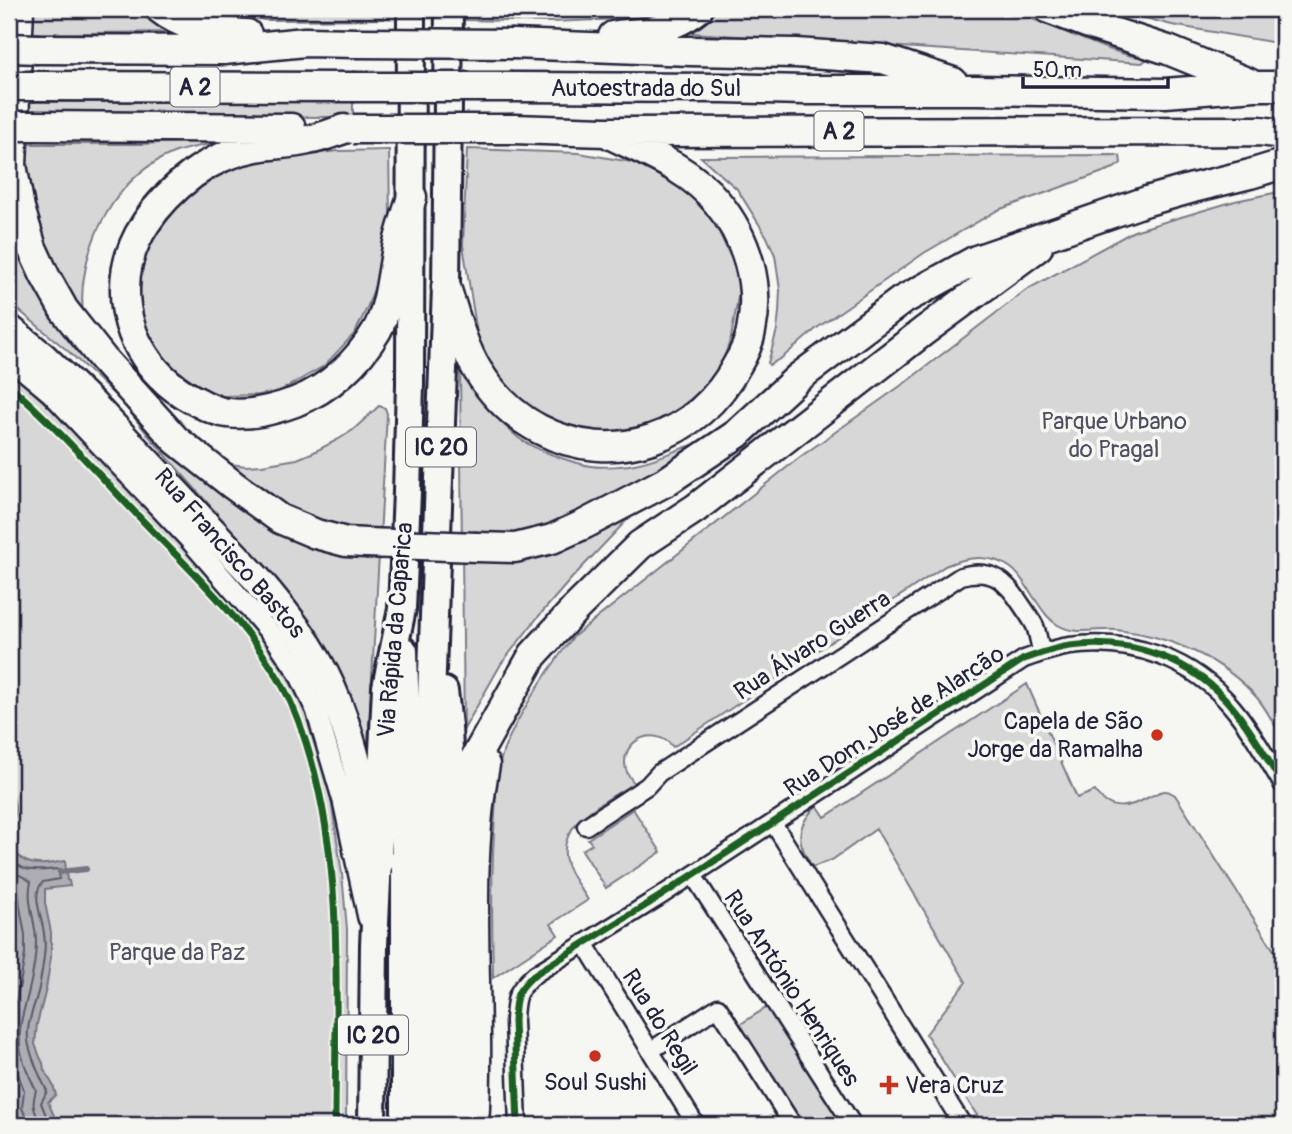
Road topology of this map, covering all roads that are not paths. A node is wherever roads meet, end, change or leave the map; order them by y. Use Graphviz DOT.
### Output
graph roads {
  1 [pos="19,9"];
  2 [pos="160,9"];
  3 [pos="411,9"];
  4 [pos="449,9"];
  5 [pos="698,9"];
  6 [pos="1049,9"];
  7 [pos="305,42"];
  8 [pos="558,47"];
  9 [pos="9,48"];
  10 [pos="22,86"];
  11 [pos="1255,86"];
  12 [pos="1283,86"];
  13 [pos="975,90"];
  14 [pos="22,126"];
  15 [pos="348,129"];
  16 [pos="605,132"];
  17 [pos="1283,134"];
  18 [pos="1283,164"];
  19 [pos="412,197"];
  20 [pos="1057,233"];
  21 [pos="446,287"];
  22 [pos="9,329"];
  23 [pos="9,358"];
  24 [pos="435,606"];
  25 [pos="402,609"];
  26 [pos="1042,653"];
  27 [pos="492,727"];
  28 [pos="1283,785"];
  29 [pos="773,823"];
  30 [pos="452,825"];
  31 [pos="586,826"];
  32 [pos="379,862"];
  33 [pos="693,875"];
  34 [pos="584,943"];
  35 [pos="374,945"];
  36 [pos="650,1051"];
  37 [pos="475,1119"];
  38 [pos="372,1125"];
  39 [pos="405,1125"];
  40 [pos="428,1125"];
  41 [pos="452,1125"];
  42 [pos="518,1125"];
  43 [pos="696,1125"];
  44 [pos="793,1125"];
  45 [pos="853,1125"];
  46 [pos="963,1125"];
  1 -- 20 [label="highway, bridge"];
  2 -- 7 [label="highway"];
  3 -- 19 [label="highway, Via Rápida da Caparica / IC 20"];
  4 -- 21 [label="highway, Via Rápida da Caparica / IC 20"];
  5 -- 8 [label="highway"];
  6 -- 11 [label="highway"];
  7 -- 8 [label="highway, bridge"];
  7 -- 9 [label="highway, bridge"];
  8 -- 13 [label="highway, A 2"];
  10 -- 13 [label="highway, Autoestrada do Sul / A 2, bridge"];
  11 -- 12 [label="highway, Autoestrada do Sul / A 2"];
  11 -- 13 [label="highway, Autoestrada do Sul / A 2"];
  14 -- 15 [label="highway, Autoestrada do Sul / A 2"];
  15 -- 16 [label="highway, Autoestrada do Sul / A 2, bridge"];
  15 -- 19 [label="highway"];
  16 -- 17 [label="highway, Autoestrada do Sul / A 2"];
  16 -- 21 [label="highway"];
  18 -- 20 [label="highway"];
  19 -- 25 [label="highway, Via Rápida da Caparica / IC 20"];
  20 -- 27 [label="highway"];
  21 -- 24 [label="highway, Via Rápida da Caparica / IC 20"];
  22 -- 32 [label="highway"];
  23 -- 35 [label="street, Rua Francisco Bastos"];
  24 -- 30 [label="highway"];
  24 -- 40 [label="highway, Via Rápida da Caparica / IC 20"];
  25 -- 32 [label="highway, Via Rápida da Caparica / IC 20"];
  25 -- 39 [label="highway"];
  26 -- 28 [label="street, Rua Dom José de Alarcão"];
  26 -- 29 [label="street, Rua Dom José de Alarcão"];
  26 -- 31 [label="street, Rua Álvaro Guerra"];
  27 -- 30 [label="highway"];
  27 -- 37 [label="highway"];
  29 -- 33 [label="street, Rua Dom José de Alarcão"];
  29 -- 46 [label="street"];
  30 -- 41 [label="highway"];
  32 -- 35 [label="highway, Via Rápida da Caparica / IC 20"];
  33 -- 34 [label="street, Rua Dom José de Alarcão"];
  33 -- 45 [label="street, Rua António Henriques"];
  34 -- 36 [label="street, Rua do Regil"];
  34 -- 42 [label="street, Rua Dom José de Alarcão"];
  35 -- 38 [label="highway, Via Rápida da Caparica / IC 20"];
  36 -- 43 [label="street, Rua do Regil"];
  36 -- 44 [label="street"];
}
